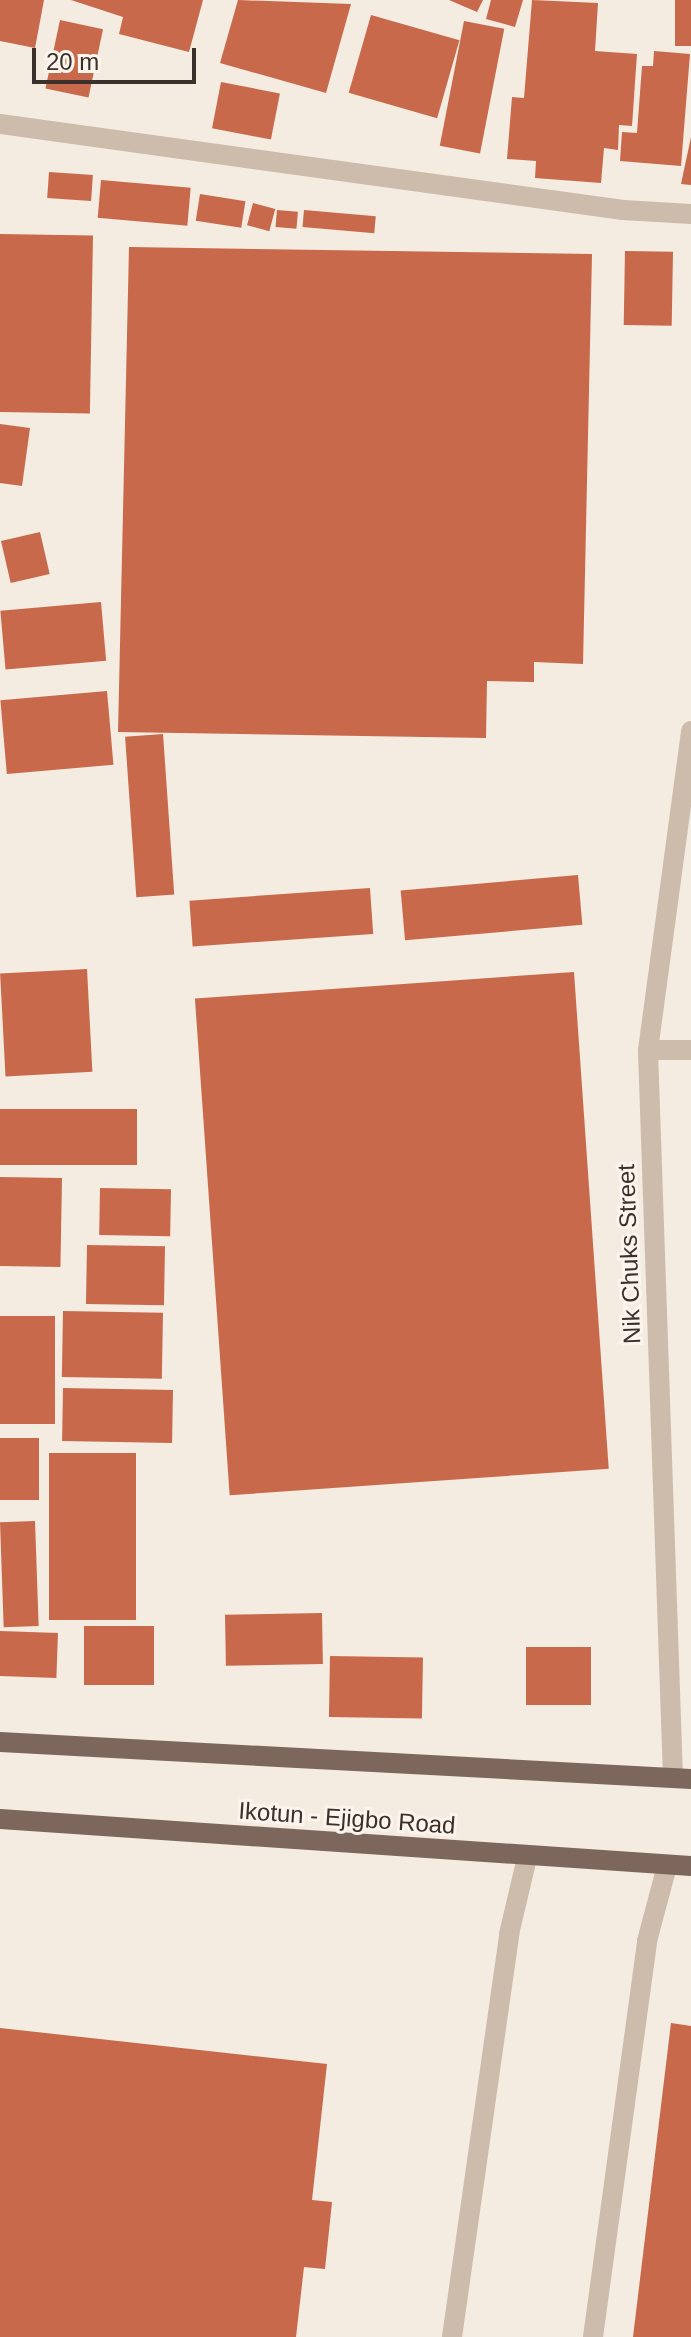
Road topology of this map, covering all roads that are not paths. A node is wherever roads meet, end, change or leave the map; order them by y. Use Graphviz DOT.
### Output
graph roads {
  1 [pos="0,124"];
  2 [pos="691,214"];
  3 [pos="691,731"];
  4 [pos="648,1050"];
  5 [pos="691,1050"];
  6 [pos="0,1742"];
  7 [pos="682,1778"];
  8 [pos="0,1819"];
  9 [pos="527,1858"];
  10 [pos="667,1866"];
  11 [pos="691,1866"];
  12 [pos="452,2337"];
  13 [pos="593,2337"];
  1 -- 2 [label="street"];
  3 -- 4 [label="street, Nik Chuks Street"];
  4 -- 5 [label="street"];
  4 -- 7 [label="street, Nik Chuks Street"];
  6 -- 7 [label="main road"];
  8 -- 9 [label="main road, Ikotun - Ejigbo Road"];
  9 -- 10 [label="main road, Ikotun - Ejigbo Road"];
  9 -- 12 [label="street"];
  10 -- 11 [label="main road, Ikotun - Ejigbo Road"];
  10 -- 13 [label="street"];
}
